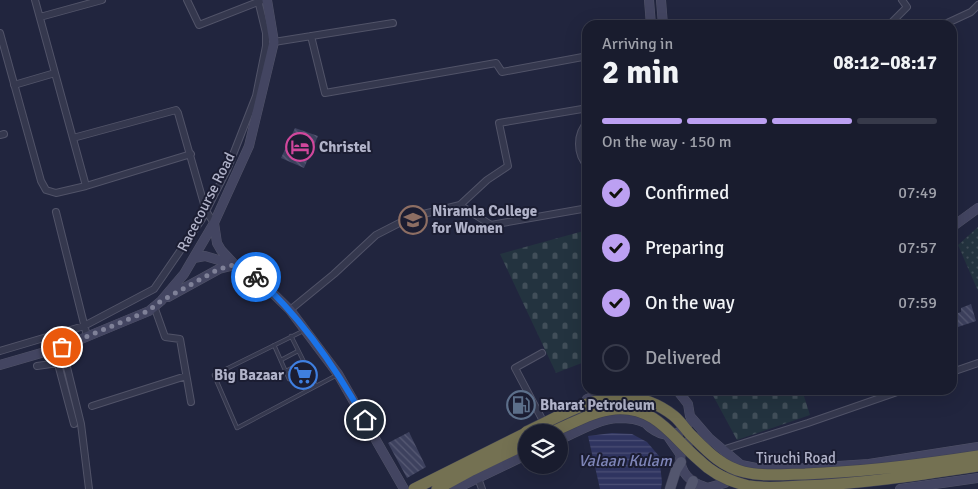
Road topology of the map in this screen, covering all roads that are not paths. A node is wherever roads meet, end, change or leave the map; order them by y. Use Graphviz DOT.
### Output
graph roads {
  1 [pos="35,0"];
  2 [pos="102,0"];
  3 [pos="187,0"];
  4 [pos="261,0"];
  5 [pos="649,0"];
  6 [pos="661,0"];
  7 [pos="902,0"];
  8 [pos="978,5"];
  9 [pos="40,18"];
  10 [pos="651,20"];
  11 [pos="663,20"];
  12 [pos="894,20"];
  13 [pos="954,20"];
  14 [pos="393,23"];
  15 [pos="0,32"];
  16 [pos="311,36"];
  17 [pos="274,42"];
  18 [pos="582,57"];
  19 [pos="55,73"];
  20 [pos="14,85"];
  21 [pos="582,109"];
  22 [pos="582,129"];
  23 [pos="73,138"];
  24 [pos="191,154"];
  25 [pos="582,158"];
  26 [pos="86,186"];
  27 [pos="460,205"];
  28 [pos="978,208"];
  29 [pos="582,209"];
  30 [pos="206,211"];
  31 [pos="56,212"];
  32 [pos="214,223"];
  33 [pos="957,223"];
  34 [pos="194,258"];
  35 [pos="234,265"];
  36 [pos="158,304"];
  37 [pos="290,310"];
  38 [pos="84,326"];
  39 [pos="305,330"];
  40 [pos="87,336"];
  41 [pos="291,336"];
  42 [pos="274,345"];
  43 [pos="58,348"];
  44 [pos="0,350"];
  45 [pos="298,351"];
  46 [pos="542,353"];
  47 [pos="281,360"];
  48 [pos="58,362"];
  49 [pos="304,362"];
  50 [pos="978,363"];
  51 [pos="0,365"];
  52 [pos="37,366"];
  53 [pos="957,370"];
  54 [pos="286,371"];
  55 [pos="338,374"];
  56 [pos="186,376"];
  57 [pos="289,378"];
  58 [pos="316,386"];
  59 [pos="597,395"];
  60 [pos="646,395"];
  61 [pos="682,395"];
  62 [pos="889,395"];
  63 [pos="191,402"];
  64 [pos="92,406"];
  65 [pos="690,416"];
  66 [pos="542,419"];
  67 [pos="645,422"];
  68 [pos="74,424"];
  69 [pos="544,424"];
  70 [pos="568,426"];
  71 [pos="662,434"];
  72 [pos="706,434"];
  73 [pos="568,436"];
  74 [pos="518,437"];
  75 [pos="978,447"];
  76 [pos="518,448"];
  77 [pos="722,450"];
  78 [pos="978,456"];
  79 [pos="681,458"];
  80 [pos="518,459"];
  81 [pos="741,465"];
  82 [pos="978,466"];
  83 [pos="478,478"];
  84 [pos="978,478"];
  85 [pos="691,487"];
  86 [pos="745,487"];
  87 [pos="915,488"];
  88 [pos="89,489"];
  89 [pos="403,489"];
  90 [pos="414,489"];
  91 [pos="437,489"];
  92 [pos="455,489"];
  93 [pos="482,489"];
  94 [pos="670,489"];
  95 [pos="708,489"];
  96 [pos="900,489"];
  1 -- 9 [label="street"];
  2 -- 9 [label="street"];
  3 -- 4 [label="street"];
  4 -- 17 [label="street, Racecourse Road"];
  4 -- 30 [label="street"];
  5 -- 10 [label="street"];
  6 -- 11 [label="street"];
  7 -- 12 [label="street"];
  8 -- 13 [label="street"];
  9 -- 19 [label="street"];
  14 -- 16 [label="street"];
  15 -- 20 [label="street"];
  16 -- 17 [label="street"];
  16 -- 18 [label="street"];
  17 -- 32 [label="street, Racecourse Road"];
  19 -- 20 [label="street"];
  19 -- 23 [label="street"];
  20 -- 26 [label="street"];
  21 -- 27 [label="street"];
  22 -- 25 [label="street"];
  23 -- 24 [label="street"];
  23 -- 26 [label="street"];
  24 -- 26 [label="street"];
  24 -- 30 [label="street"];
  27 -- 29 [label="street"];
  27 -- 37 [label="street"];
  28 -- 33 [label="street"];
  30 -- 32 [label="street"];
  30 -- 38 [label="street"];
  31 -- 38 [label="street"];
  32 -- 34 [label="street, Racecourse Road"];
  32 -- 35 [label="street"];
  34 -- 35 [label="street"];
  34 -- 36 [label="street, Racecourse Road"];
  35 -- 36 [label="street"];
  35 -- 37 [label="street"];
  36 -- 40 [label="street, Racecourse Road"];
  36 -- 56 [label="street"];
  37 -- 39 [label="street"];
  38 -- 40 [label="street"];
  38 -- 44 [label="street"];
  39 -- 41 [label="lane"];
  39 -- 55 [label="street"];
  40 -- 43 [label="street, Racecourse Road"];
  41 -- 42 [label="lane"];
  41 -- 45 [label="lane"];
  42 -- 47 [label="lane"];
  42 -- 58 [label="lane"];
  43 -- 48 [label="street"];
  43 -- 51 [label="street, Racecourse Road"];
  43 -- 88 [label="street"];
  45 -- 47 [label="lane"];
  45 -- 49 [label="lane"];
  46 -- 66 [label="street"];
  47 -- 54 [label="lane"];
  48 -- 52 [label="street"];
  48 -- 68 [label="street"];
  49 -- 54 [label="lane"];
  49 -- 58 [label="lane"];
  50 -- 53 [label="street"];
  54 -- 57 [label="lane"];
  55 -- 58 [label="lane"];
  55 -- 89 [label="street"];
  56 -- 63 [label="street"];
  56 -- 64 [label="street"];
  59 -- 66 [label="street"];
  60 -- 67 [label="street"];
  61 -- 65 [label="street"];
  62 -- 77 [label="street"];
  65 -- 71 [label="street"];
  65 -- 72 [label="street"];
  66 -- 89 [label="street"];
  67 -- 71 [label="street"];
  67 -- 73 [label="street"];
  69 -- 78 [label="highway, Tiruchi Road, bridge"];
  70 -- 86 [label="highway, Tiruchi Road, bridge"];
  71 -- 79 [label="street"];
  72 -- 77 [label="street"];
  72 -- 79 [label="street"];
  74 -- 90 [label="highway, Tiruchi Road"];
  75 -- 81 [label="street"];
  76 -- 91 [label="highway"];
  77 -- 81 [label="street"];
  79 -- 85 [label="street"];
  79 -- 94 [label="main road"];
  80 -- 83 [label="street"];
  81 -- 95 [label="street"];
  82 -- 86 [label="highway, Tiruchi Road, bridge"];
  83 -- 92 [label="street"];
  83 -- 93 [label="street"];
  84 -- 87 [label="street"];
  85 -- 95 [label="street"];
  87 -- 96 [label="street"];
}
